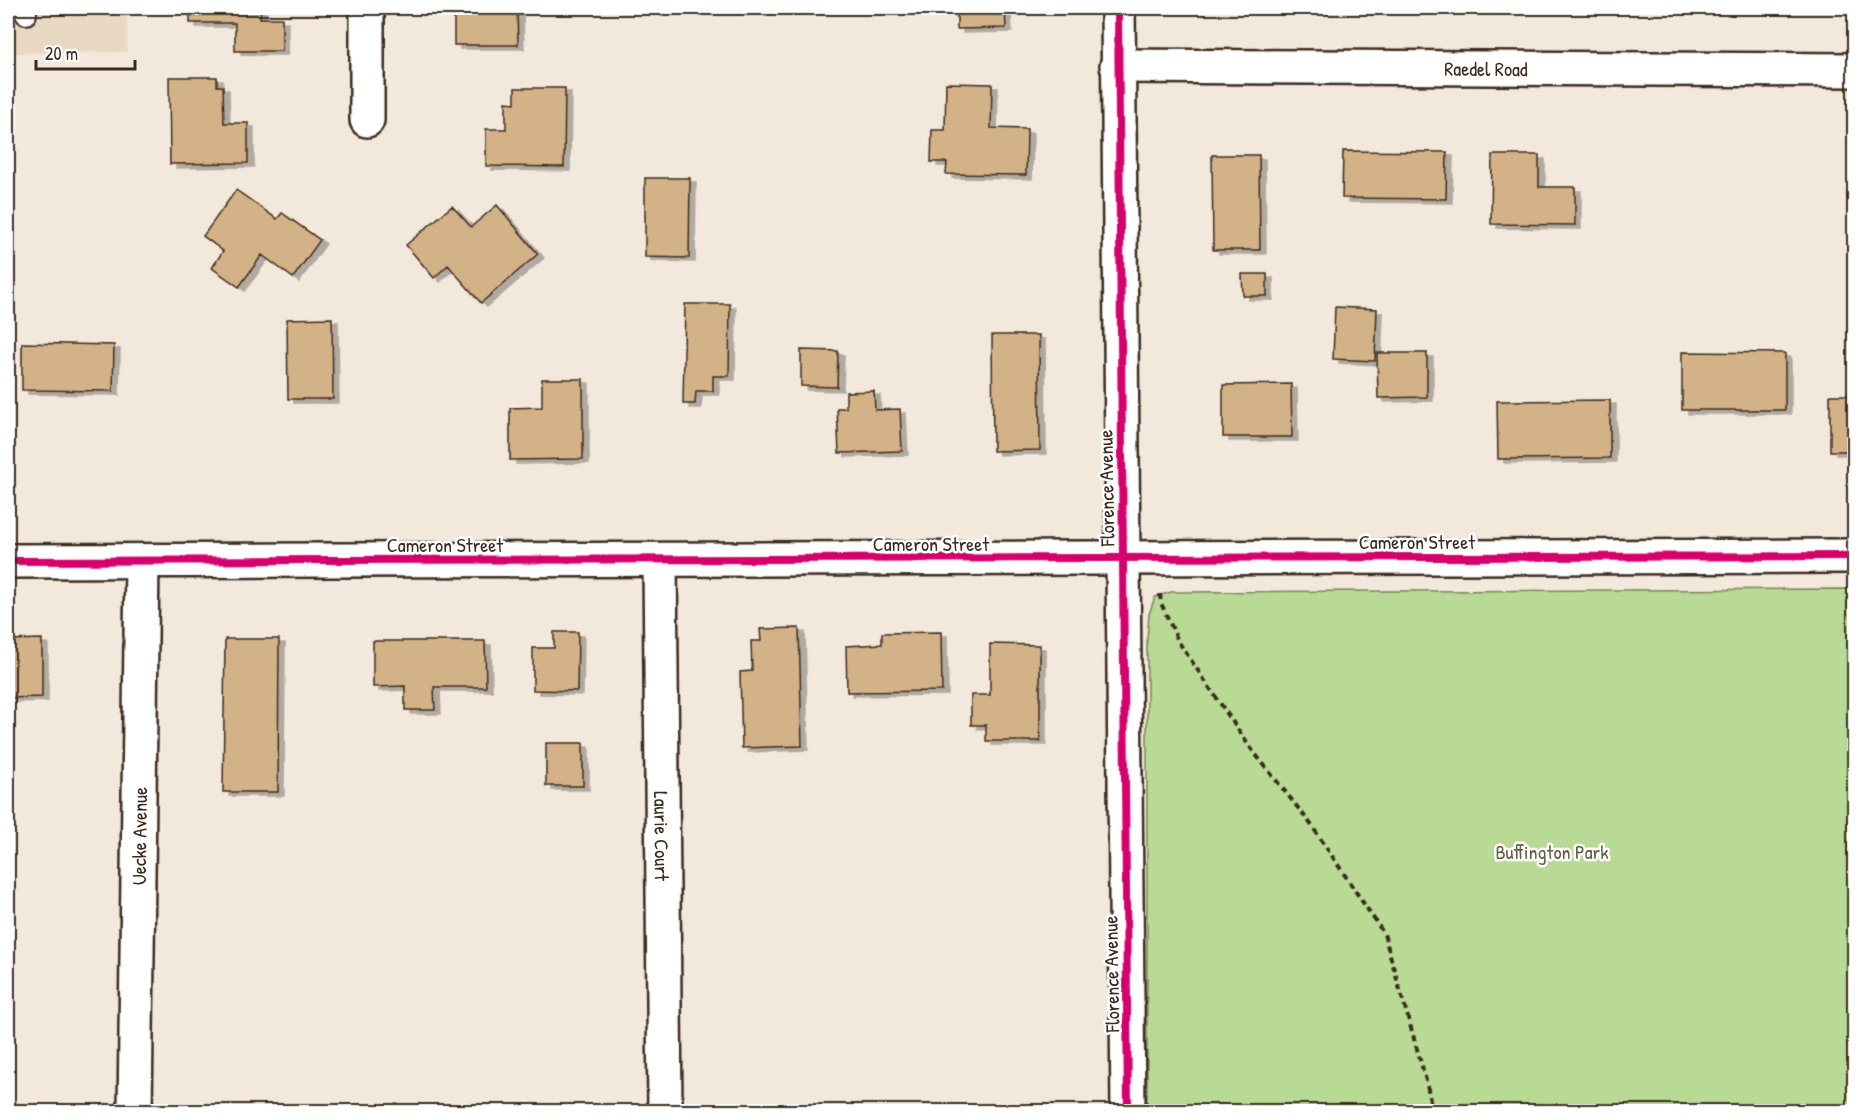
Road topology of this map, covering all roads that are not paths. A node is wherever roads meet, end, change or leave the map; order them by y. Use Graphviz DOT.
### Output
graph roads {
  1 [pos="367,8"];
  2 [pos="1118,8"];
  3 [pos="1117,66"];
  4 [pos="1854,70"];
  5 [pos="367,120"];
  6 [pos="1854,556"];
  7 [pos="1124,559"];
  8 [pos="660,560"];
  9 [pos="8,561"];
  10 [pos="142,561"];
  11 [pos="135,1112"];
  12 [pos="664,1112"];
  13 [pos="1128,1112"];
  1 -- 5 [label="street"];
  2 -- 3 [label="street, Florence Avenue"];
  3 -- 4 [label="street, Raedel Road"];
  3 -- 7 [label="street, Florence Avenue"];
  6 -- 7 [label="street, Cameron Street"];
  7 -- 8 [label="street, Cameron Street"];
  7 -- 13 [label="street, Florence Avenue"];
  8 -- 10 [label="street, Cameron Street"];
  8 -- 12 [label="street, Laurie Court"];
  9 -- 10 [label="street, Cameron Street"];
  10 -- 11 [label="street, Uecke Avenue"];
}
